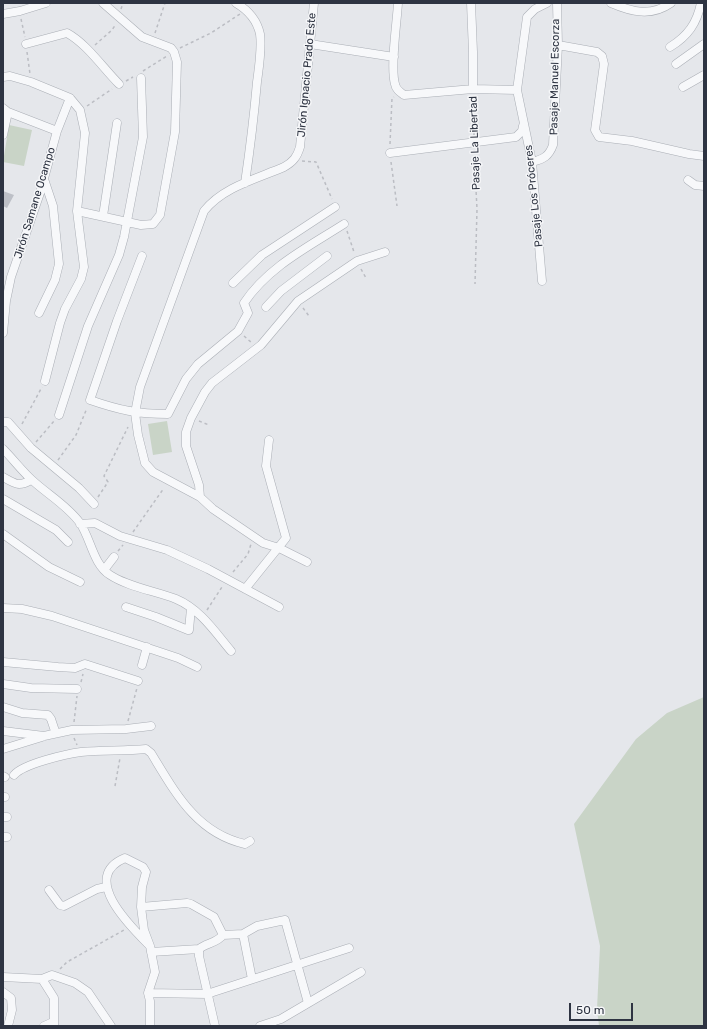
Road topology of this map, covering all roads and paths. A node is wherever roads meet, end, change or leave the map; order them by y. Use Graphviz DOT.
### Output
graph roads {
  1 [pos="46,3"];
  2 [pos="103,3"];
  3 [pos="123,3"];
  4 [pos="165,3"];
  5 [pos="236,3"];
  6 [pos="314,3"];
  7 [pos="398,3"];
  8 [pos="471,3"];
  9 [pos="547,3"];
  10 [pos="557,3"];
  11 [pos="611,3"];
  12 [pos="671,3"];
  13 [pos="701,3"];
  14 [pos="246,9"];
  15 [pos="3,14"];
  16 [pos="119,17"];
  17 [pos="152,42"];
  18 [pos="26,44"];
  19 [pos="310,44"];
  20 [pos="704,44"];
  21 [pos="558,45"];
  22 [pos="670,47"];
  23 [pos="88,51"];
  24 [pos="174,52"];
  25 [pos="394,57"];
  26 [pos="676,64"];
  27 [pos="704,75"];
  28 [pos="3,77"];
  29 [pos="141,78"];
  30 [pos="119,84"];
  31 [pos="683,87"];
  32 [pos="473,89"];
  33 [pos="517,90"];
  34 [pos="70,98"];
  35 [pos="5,110"];
  36 [pos="117,123"];
  37 [pos="523,126"];
  38 [pos="57,132"];
  39 [pos="3,135"];
  40 [pos="474,143"];
  41 [pos="390,153"];
  42 [pos="704,156"];
  43 [pos="292,162"];
  44 [pos="532,162"];
  45 [pos="44,179"];
  46 [pos="688,180"];
  47 [pos="245,183"];
  48 [pos="704,186"];
  49 [pos="335,207"];
  50 [pos="77,211"];
  51 [pos="103,216"];
  52 [pos="127,221"];
  53 [pos="344,224"];
  54 [pos="385,252"];
  55 [pos="142,256"];
  56 [pos="327,256"];
  57 [pos="357,261"];
  58 [pos="366,278"];
  59 [pos="542,281"];
  60 [pos="233,283"];
  61 [pos="475,284"];
  62 [pos="4,307"];
  63 [pos="266,307"];
  64 [pos="39,313"];
  65 [pos="238,331"];
  66 [pos="3,333"];
  67 [pos="257,348"];
  68 [pos="45,381"];
  69 [pos="90,400"];
  70 [pos="135,413"];
  71 [pos="59,415"];
  72 [pos="3,422"];
  73 [pos="129,426"];
  74 [pos="15,432"];
  75 [pos="269,440"];
  76 [pos="31,448"];
  77 [pos="3,449"];
  78 [pos="54,467"];
  79 [pos="3,477"];
  80 [pos="31,480"];
  81 [pos="168,481"];
  82 [pos="200,497"];
  83 [pos="3,499"];
  84 [pos="94,504"];
  85 [pos="80,524"];
  86 [pos="3,534"];
  87 [pos="128,539"];
  88 [pos="68,542"];
  89 [pos="278,548"];
  90 [pos="114,557"];
  91 [pos="306,562"];
  92 [pos="104,570"];
  93 [pos="80,582"];
  94 [pos="245,589"];
  95 [pos="126,607"];
  96 [pos="280,607"];
  97 [pos="3,608"];
  98 [pos="191,608"];
  99 [pos="147,647"];
  100 [pos="231,651"];
  101 [pos="3,662"];
  102 [pos="85,664"];
  103 [pos="142,665"];
  104 [pos="197,667"];
  105 [pos="138,681"];
  106 [pos="3,684"];
  107 [pos="76,689"];
  108 [pos="3,708"];
  109 [pos="151,726"];
  110 [pos="72,730"];
  111 [pos="3,731"];
  112 [pos="53,734"];
  113 [pos="44,736"];
  114 [pos="3,749"];
  115 [pos="80,752"];
  116 [pos="14,775"];
  117 [pos="250,840"];
  118 [pos="106,887"];
  119 [pos="49,890"];
  120 [pos="141,907"];
  121 [pos="130,926"];
  122 [pos="243,934"];
  123 [pos="223,935"];
  124 [pos="349,948"];
  125 [pos="151,949"];
  126 [pos="199,949"];
  127 [pos="298,964"];
  128 [pos="361,972"];
  129 [pos="52,975"];
  130 [pos="3,977"];
  131 [pos="42,979"];
  132 [pos="252,979"];
  133 [pos="3,992"];
  134 [pos="148,992"];
  135 [pos="207,994"];
  136 [pos="308,1003"];
  137 [pos="280,1022"];
  138 [pos="54,1024"];
  139 [pos="8,1026"];
  140 [pos="44,1026"];
  141 [pos="111,1026"];
  142 [pos="150,1026"];
  143 [pos="215,1026"];
  144 [pos="260,1026"];
  1 -- 15 [label="street"];
  2 -- 16 [label="street"];
  3 -- 16 [label="path"];
  4 -- 17 [label="path"];
  5 -- 14 [label="street"];
  6 -- 19 [label="street, Jirón Ignacio Prado Este"];
  7 -- 25 [label="street"];
  8 -- 32 [label="street, Pasaje La Libertad"];
  9 -- 33 [label="street, Pasaje Los Próceres"];
  10 -- 21 [label="street, Pasaje Manuel Escorza"];
  11 -- 12 [label="street"];
  13 -- 22 [label="street"];
  14 -- 24 [label="path"];
  14 -- 47 [label="street"];
  16 -- 17 [label="street"];
  16 -- 23 [label="path"];
  17 -- 24 [label="street"];
  18 -- 23 [label="street"];
  19 -- 25 [label="street"];
  19 -- 43 [label="street, Jirón Ignacio Prado Este"];
  20 -- 26 [label="street"];
  21 -- 42 [label="street"];
  21 -- 44 [label="street, Pasaje Manuel Escorza"];
  23 -- 30 [label="street"];
  24 -- 52 [label="street"];
  25 -- 32 [label="street"];
  27 -- 31 [label="street"];
  28 -- 34 [label="street"];
  29 -- 52 [label="street"];
  32 -- 33 [label="street"];
  32 -- 40 [label="path, Pasaje La Libertad"];
  33 -- 37 [label="street, Pasaje Los Próceres"];
  34 -- 38 [label="street, Jirón Samane Ocampo"];
  34 -- 50 [label="street"];
  35 -- 38 [label="street"];
  35 -- 39 [label="street"];
  36 -- 51 [label="street"];
  37 -- 40 [label="street"];
  37 -- 44 [label="street, Pasaje Los Próceres"];
  38 -- 45 [label="street, Jirón Samane Ocampo"];
  40 -- 41 [label="street"];
  40 -- 61 [label="path, Pasaje La Libertad"];
  43 -- 47 [label="street"];
  43 -- 49 [label="path"];
  44 -- 59 [label="street, Pasaje Los Próceres"];
  45 -- 62 [label="street, Jirón Samane Ocampo"];
  45 -- 64 [label="street"];
  46 -- 48 [label="street"];
  47 -- 70 [label="street"];
  49 -- 60 [label="street"];
  50 -- 51 [label="street"];
  50 -- 68 [label="street"];
  51 -- 52 [label="street"];
  52 -- 71 [label="street"];
  53 -- 57 [label="path"];
  53 -- 65 [label="street"];
  54 -- 57 [label="street"];
  55 -- 69 [label="street"];
  56 -- 63 [label="street"];
  57 -- 58 [label="path"];
  57 -- 67 [label="street"];
  62 -- 66 [label="street, Jirón Samane Ocampo"];
  65 -- 67 [label="path"];
  65 -- 70 [label="street"];
  67 -- 82 [label="street"];
  68 -- 74 [label="path"];
  69 -- 70 [label="street"];
  69 -- 78 [label="path"];
  70 -- 81 [label="street"];
  71 -- 76 [label="path"];
  72 -- 74 [label="street"];
  73 -- 84 [label="path"];
  74 -- 76 [label="street"];
  75 -- 89 [label="street"];
  76 -- 78 [label="street"];
  77 -- 80 [label="street"];
  78 -- 84 [label="street"];
  79 -- 80 [label="street"];
  80 -- 85 [label="street"];
  81 -- 82 [label="street"];
  81 -- 87 [label="path"];
  82 -- 89 [label="street"];
  83 -- 88 [label="street"];
  85 -- 87 [label="street"];
  85 -- 92 [label="street"];
  86 -- 93 [label="street"];
  87 -- 90 [label="path"];
  87 -- 94 [label="street"];
  89 -- 91 [label="street"];
  89 -- 94 [label="street"];
  90 -- 92 [label="street"];
  92 -- 98 [label="street"];
  94 -- 96 [label="street"];
  95 -- 98 [label="street"];
  97 -- 99 [label="street"];
  98 -- 100 [label="street"];
  99 -- 103 [label="street"];
  99 -- 104 [label="street"];
  101 -- 102 [label="street"];
  102 -- 105 [label="street"];
  102 -- 107 [label="path"];
  106 -- 107 [label="street"];
  107 -- 110 [label="path"];
  108 -- 112 [label="street"];
  109 -- 110 [label="street"];
  110 -- 112 [label="street"];
  110 -- 115 [label="path"];
  111 -- 113 [label="street"];
  112 -- 113 [label="street"];
  113 -- 114 [label="street"];
  115 -- 116 [label="street"];
  115 -- 117 [label="street"];
  118 -- 119 [label="street"];
  118 -- 120 [label="street"];
  118 -- 121 [label="street"];
  120 -- 123 [label="street"];
  120 -- 125 [label="street"];
  121 -- 125 [label="street"];
  121 -- 129 [label="path"];
  122 -- 123 [label="street"];
  122 -- 127 [label="street"];
  122 -- 132 [label="street"];
  123 -- 126 [label="street"];
  124 -- 127 [label="street"];
  125 -- 126 [label="street"];
  125 -- 134 [label="street"];
  126 -- 135 [label="street"];
  127 -- 132 [label="street"];
  127 -- 136 [label="street"];
  128 -- 136 [label="street"];
  129 -- 131 [label="street"];
  129 -- 141 [label="street"];
  130 -- 131 [label="street"];
  131 -- 138 [label="street"];
  132 -- 135 [label="street"];
  133 -- 139 [label="street"];
  134 -- 135 [label="street"];
  134 -- 142 [label="street"];
  135 -- 143 [label="street"];
  136 -- 137 [label="street"];
  137 -- 144 [label="street"];
  138 -- 140 [label="street"];
}
